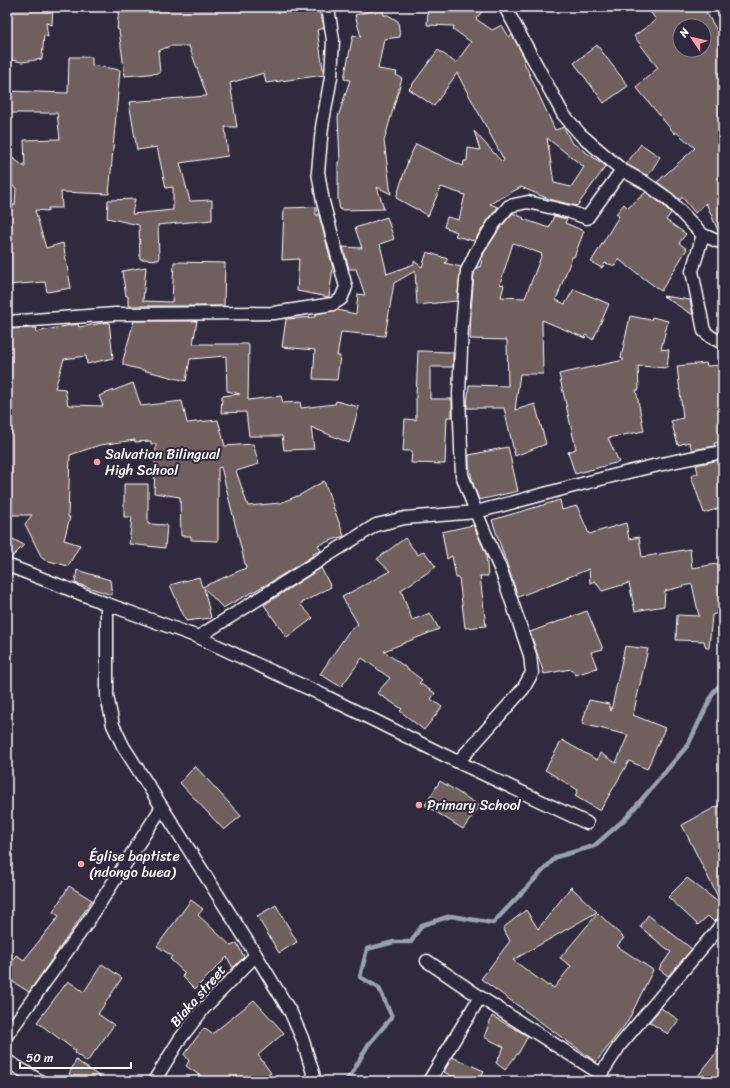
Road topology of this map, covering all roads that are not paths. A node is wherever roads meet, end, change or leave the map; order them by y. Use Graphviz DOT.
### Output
graph roads {
  1 [pos="328,7"];
  2 [pos="505,7"];
  3 [pos="622,170"];
  4 [pos="703,236"];
  5 [pos="723,240"];
  6 [pos="7,322"];
  7 [pos="723,343"];
  8 [pos="723,452"];
  9 [pos="476,512"];
  10 [pos="7,565"];
  11 [pos="107,604"];
  12 [pos="198,636"];
  13 [pos="458,762"];
  14 [pos="162,807"];
  15 [pos="587,823"];
  16 [pos="723,923"];
  17 [pos="256,955"];
  18 [pos="427,961"];
  19 [pos="480,997"];
  20 [pos="7,1035"];
  21 [pos="7,1060"];
  22 [pos="313,1077"];
  23 [pos="606,1077"];
  24 [pos="40,1081"];
  25 [pos="154,1081"];
  26 [pos="429,1081"];
  1 -- 6 [label="street"];
  2 -- 3 [label="street"];
  3 -- 4 [label="street"];
  3 -- 9 [label="street"];
  4 -- 5 [label="street"];
  4 -- 7 [label="street"];
  8 -- 9 [label="street"];
  9 -- 12 [label="street"];
  9 -- 13 [label="street"];
  10 -- 11 [label="street"];
  11 -- 12 [label="street"];
  11 -- 14 [label="street"];
  12 -- 13 [label="street"];
  13 -- 15 [label="street"];
  14 -- 17 [label="street"];
  14 -- 20 [label="street"];
  16 -- 23 [label="street"];
  17 -- 22 [label="street"];
  17 -- 25 [label="street, Biaka street"];
  18 -- 19 [label="street"];
  19 -- 23 [label="street"];
  19 -- 26 [label="street"];
  21 -- 24 [label="street"];
}
